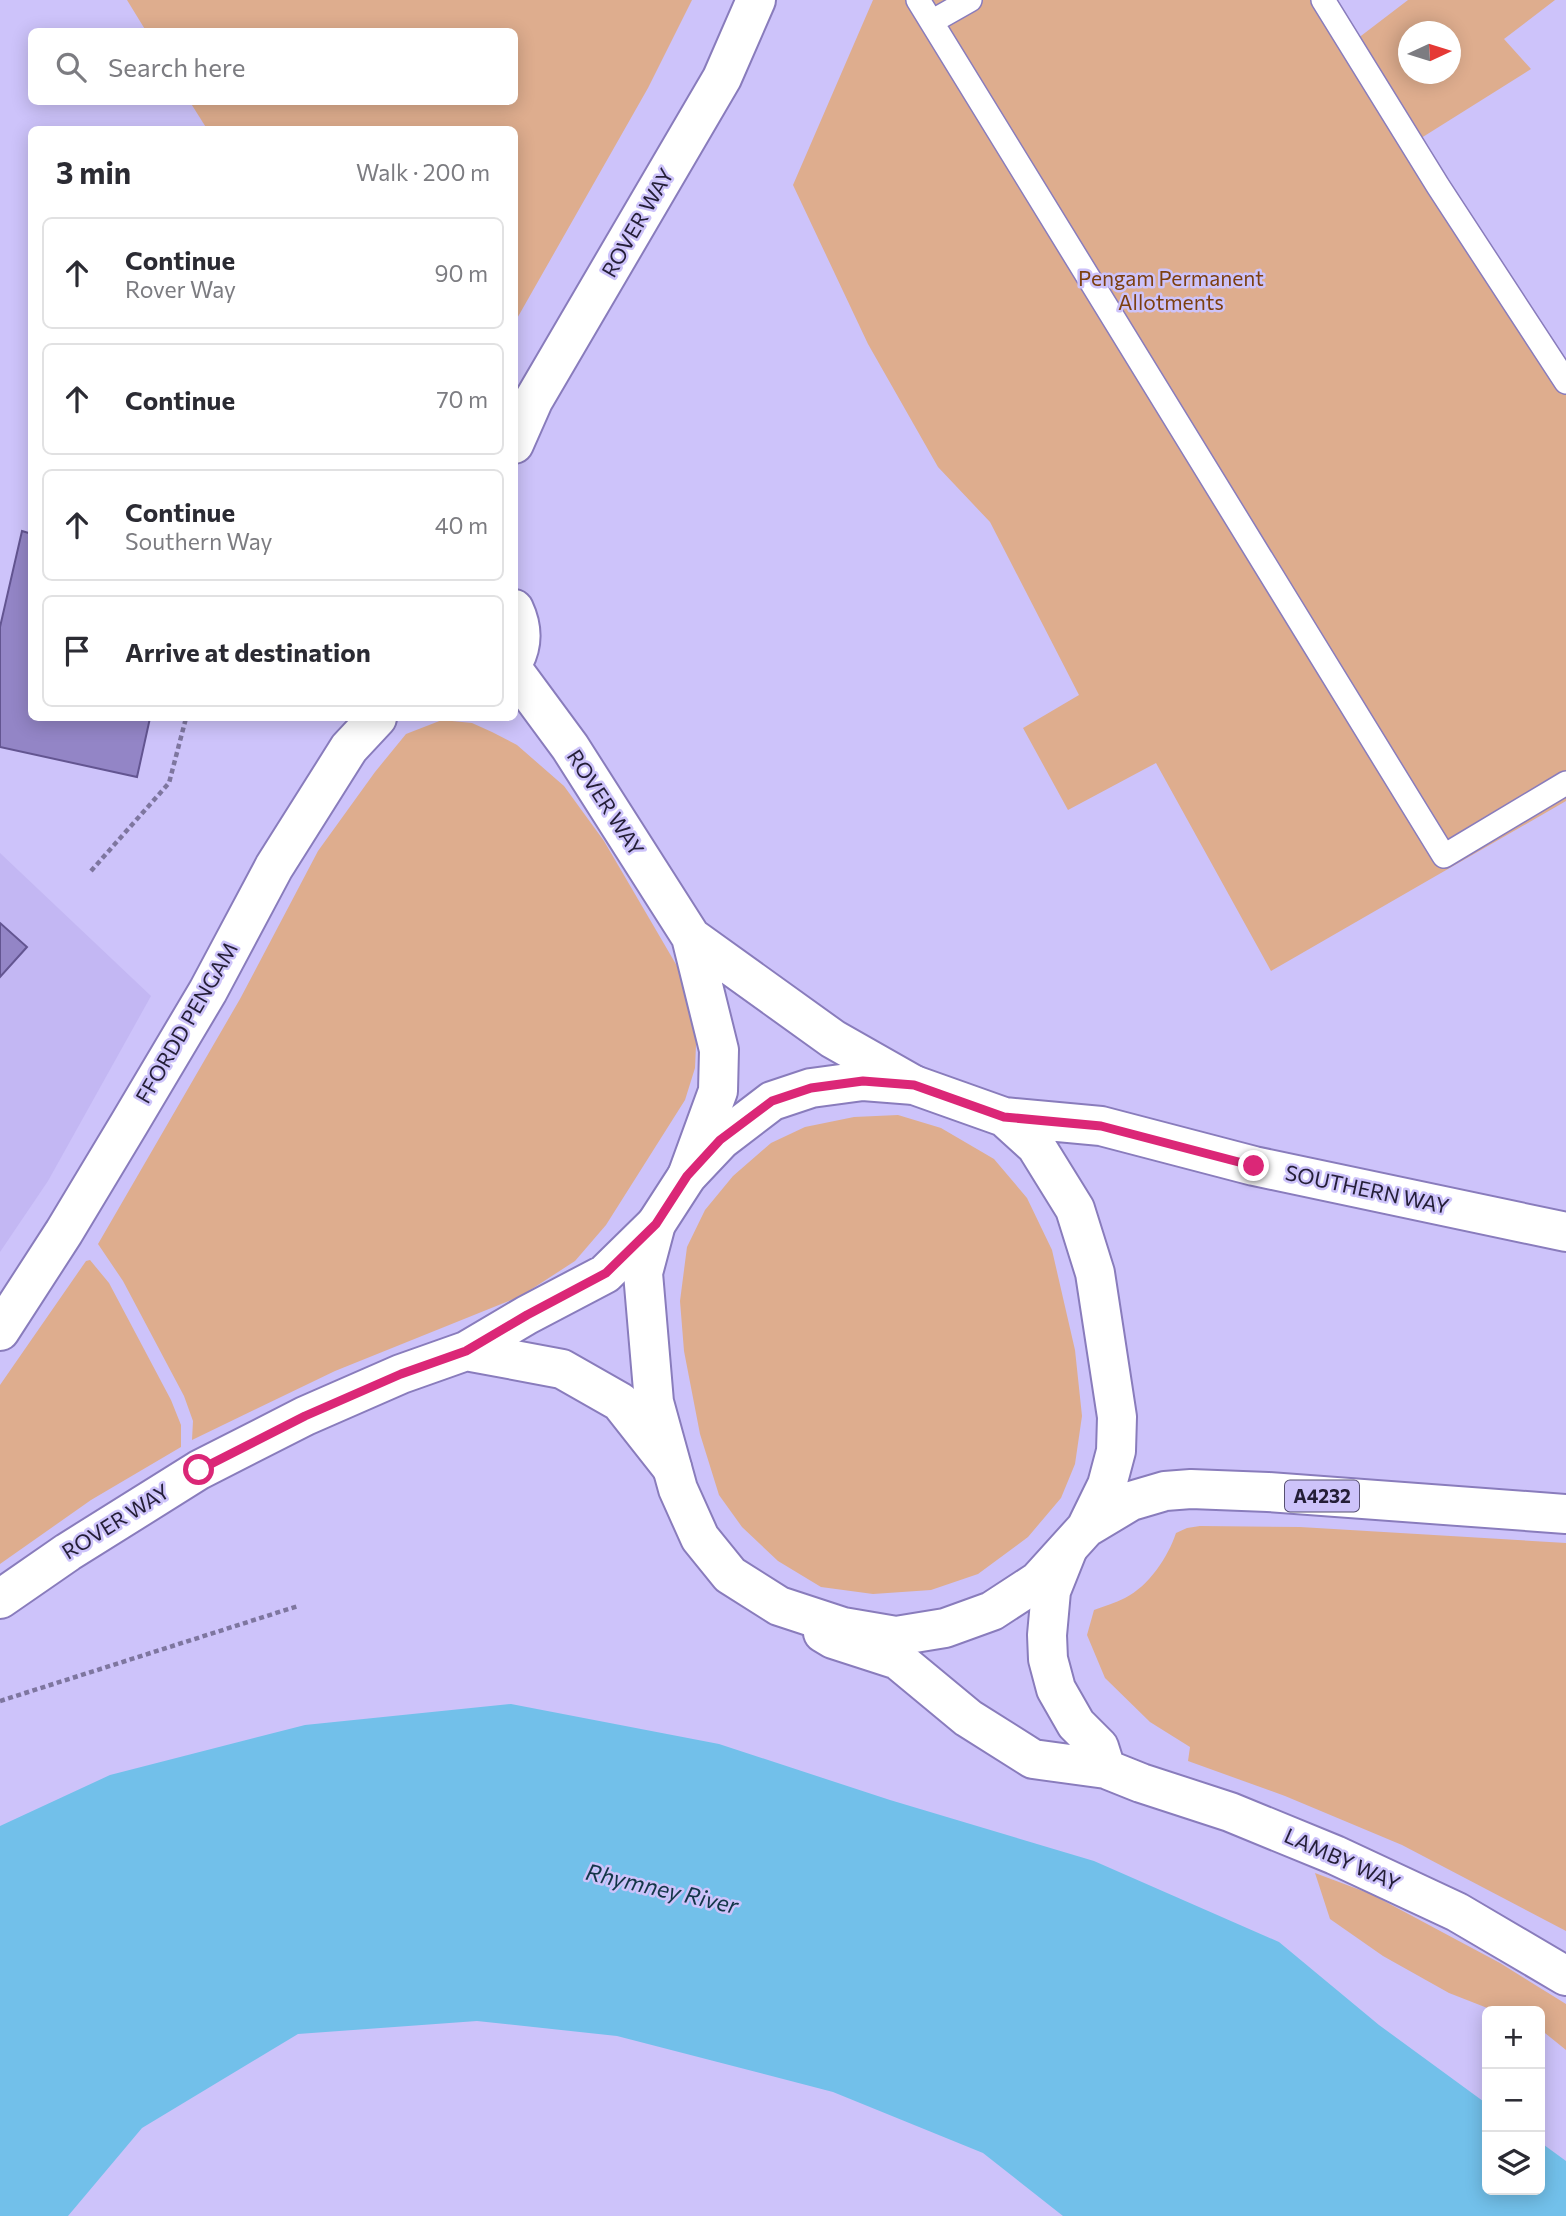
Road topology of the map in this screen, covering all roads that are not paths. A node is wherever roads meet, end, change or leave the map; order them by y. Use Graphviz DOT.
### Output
graph roads {
  1 [pos="756,0"];
  2 [pos="918,0"];
  3 [pos="970,0"];
  4 [pos="1323,0"];
  5 [pos="933,21"];
  6 [pos="1566,382"];
  7 [pos="518,435"];
  8 [pos="518,620"];
  9 [pos="518,648"];
  10 [pos="518,676"];
  11 [pos="374,721"];
  12 [pos="1566,783"];
  13 [pos="691,937"];
  14 [pos="914,1085"];
  15 [pos="1004,1117"];
  16 [pos="687,1176"];
  17 [pos="656,1224"];
  18 [pos="1566,1232"];
  19 [pos="0,1331"];
  20 [pos="466,1351"];
  21 [pos="672,1468"];
  22 [pos="1566,1514"];
  23 [pos="1077,1540"];
  24 [pos="0,1599"];
  25 [pos="779,1606"];
  26 [pos="1106,1769"];
  27 [pos="1566,1976"];
  1 -- 7 [label="street, ROVER WAY"];
  2 -- 5 [label="lane"];
  3 -- 5 [label="lane"];
  4 -- 6 [label="lane"];
  5 -- 12 [label="lane"];
  8 -- 9 [label="street"];
  10 -- 13 [label="street, ROVER WAY"];
  11 -- 19 [label="street, FFORDD PENGAM"];
  13 -- 14 [label="street"];
  13 -- 16 [label="street"];
  14 -- 15 [label="street"];
  14 -- 16 [label="street"];
  15 -- 18 [label="street, SOUTHERN WAY"];
  15 -- 23 [label="street"];
  16 -- 17 [label="street"];
  17 -- 20 [label="street, ROVER WAY"];
  17 -- 21 [label="street"];
  20 -- 21 [label="street"];
  20 -- 24 [label="street, ROVER WAY"];
  21 -- 25 [label="street"];
  22 -- 23 [label="street, A4232"];
  23 -- 25 [label="street"];
  23 -- 26 [label="street"];
  25 -- 26 [label="street, LAMBY WAY"];
  26 -- 27 [label="street, LAMBY WAY"];
}
